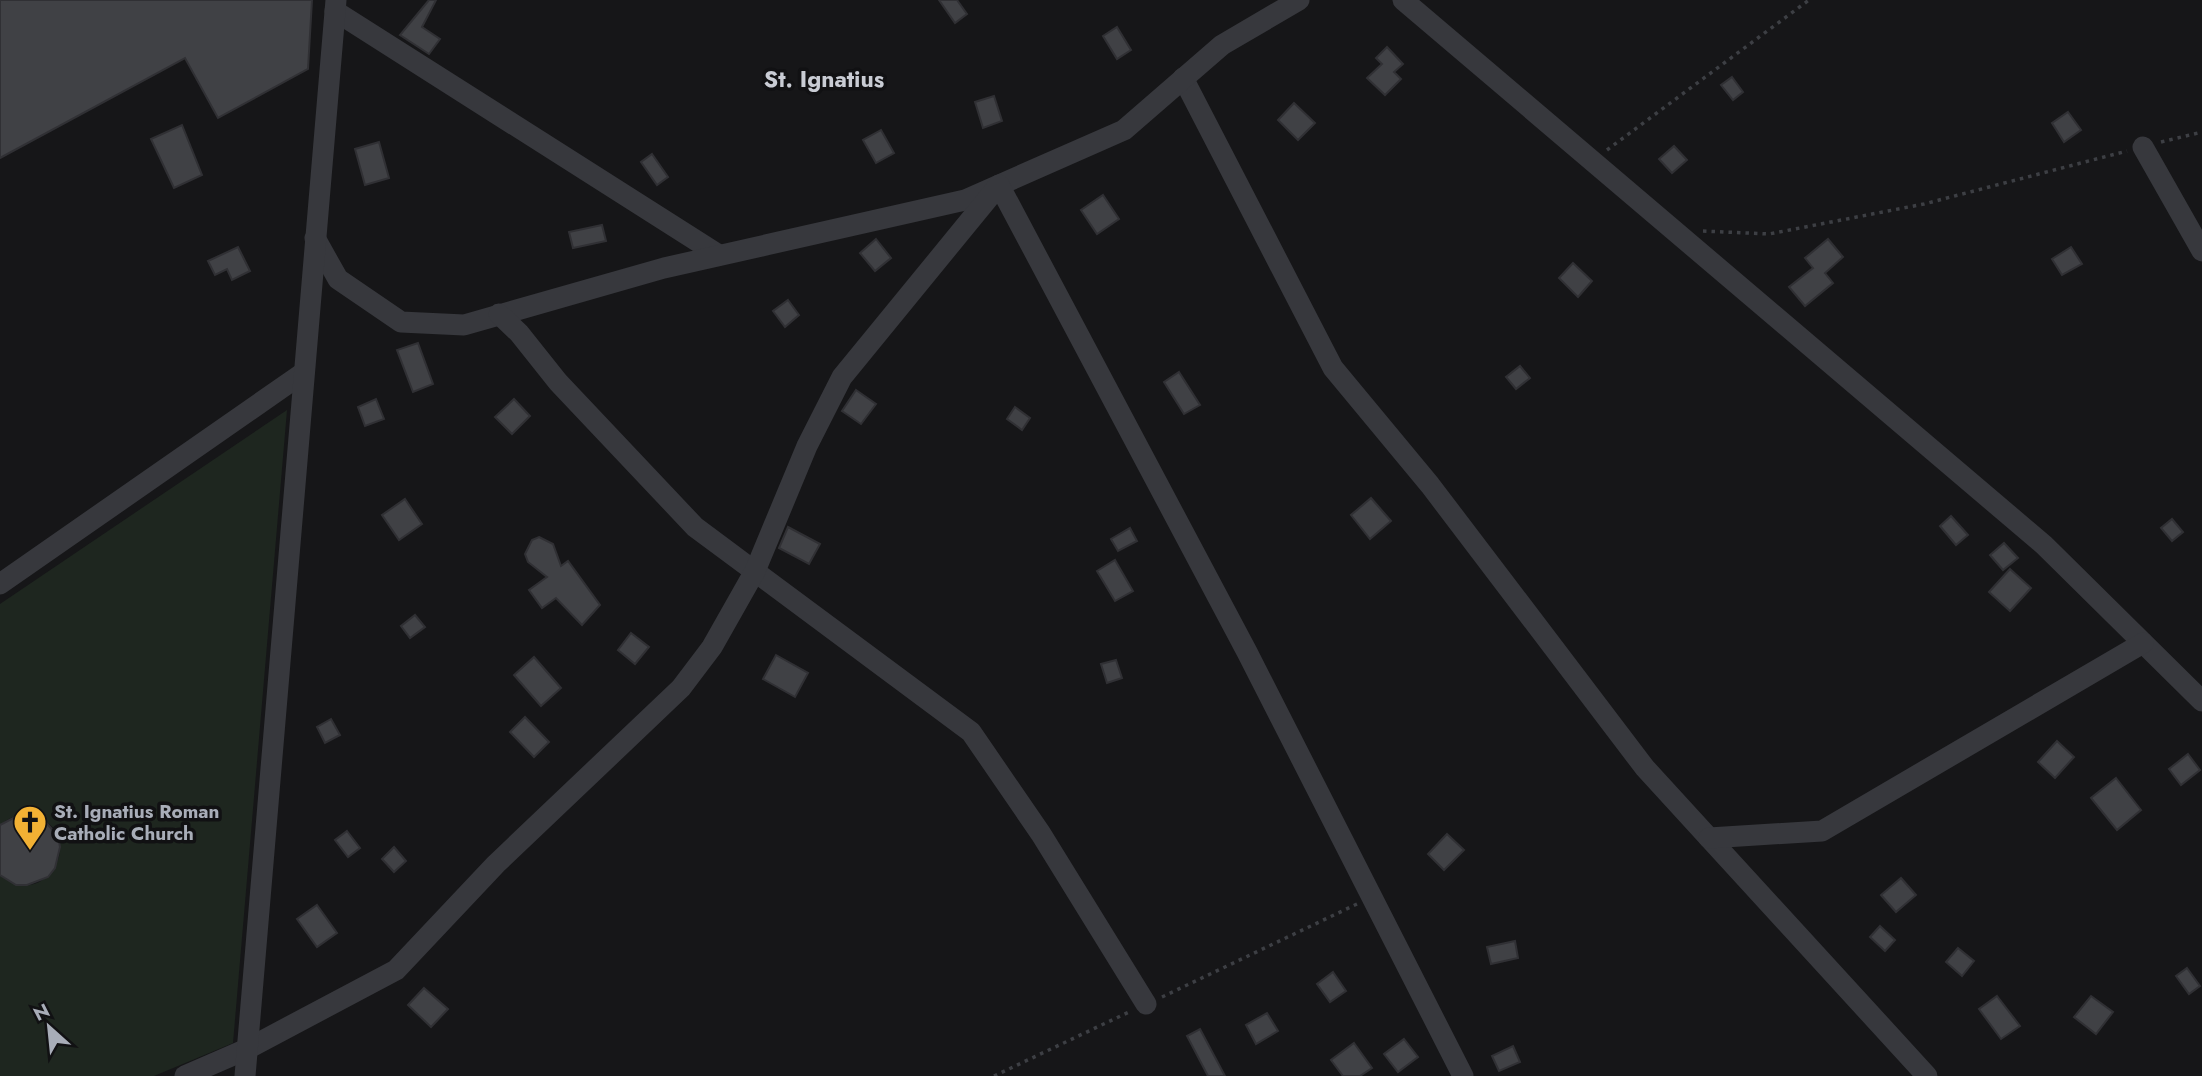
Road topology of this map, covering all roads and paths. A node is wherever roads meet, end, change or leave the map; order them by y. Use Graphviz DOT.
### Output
graph roads {
  1 [pos="1299,0"];
  2 [pos="1403,0"];
  3 [pos="1810,0"];
  4 [pos="335,6"];
  5 [pos="1183,78"];
  6 [pos="2202,132"];
  7 [pos="2143,147"];
  8 [pos="1591,162"];
  9 [pos="999,185"];
  10 [pos="1692,228"];
  11 [pos="315,238"];
  12 [pos="2202,251"];
  13 [pos="719,255"];
  14 [pos="499,314"];
  15 [pos="303,373"];
  16 [pos="755,571"];
  17 [pos="0,584"];
  18 [pos="2143,643"];
  19 [pos="2202,701"];
  20 [pos="1709,838"];
  21 [pos="1372,897"];
  22 [pos="1146,1004"];
  23 [pos="247,1049"];
  24 [pos="185,1076"];
  25 [pos="245,1076"];
  26 [pos="994,1076"];
  27 [pos="1463,1076"];
  28 [pos="1927,1076"];
  1 -- 5 [label="street"];
  2 -- 8 [label="street"];
  3 -- 8 [label="path"];
  4 -- 11 [label="street"];
  4 -- 13 [label="street"];
  5 -- 9 [label="street"];
  5 -- 20 [label="street"];
  6 -- 7 [label="path"];
  7 -- 10 [label="path"];
  7 -- 12 [label="street"];
  8 -- 18 [label="street"];
  9 -- 13 [label="street"];
  9 -- 16 [label="street"];
  9 -- 21 [label="street"];
  11 -- 14 [label="street"];
  11 -- 15 [label="street"];
  13 -- 14 [label="street"];
  14 -- 16 [label="street"];
  15 -- 17 [label="street"];
  15 -- 23 [label="street"];
  16 -- 22 [label="street"];
  16 -- 23 [label="street"];
  18 -- 19 [label="street"];
  18 -- 20 [label="street"];
  20 -- 28 [label="street"];
  21 -- 22 [label="path"];
  21 -- 27 [label="street"];
  22 -- 26 [label="path"];
  23 -- 24 [label="street"];
  23 -- 25 [label="street"];
}
